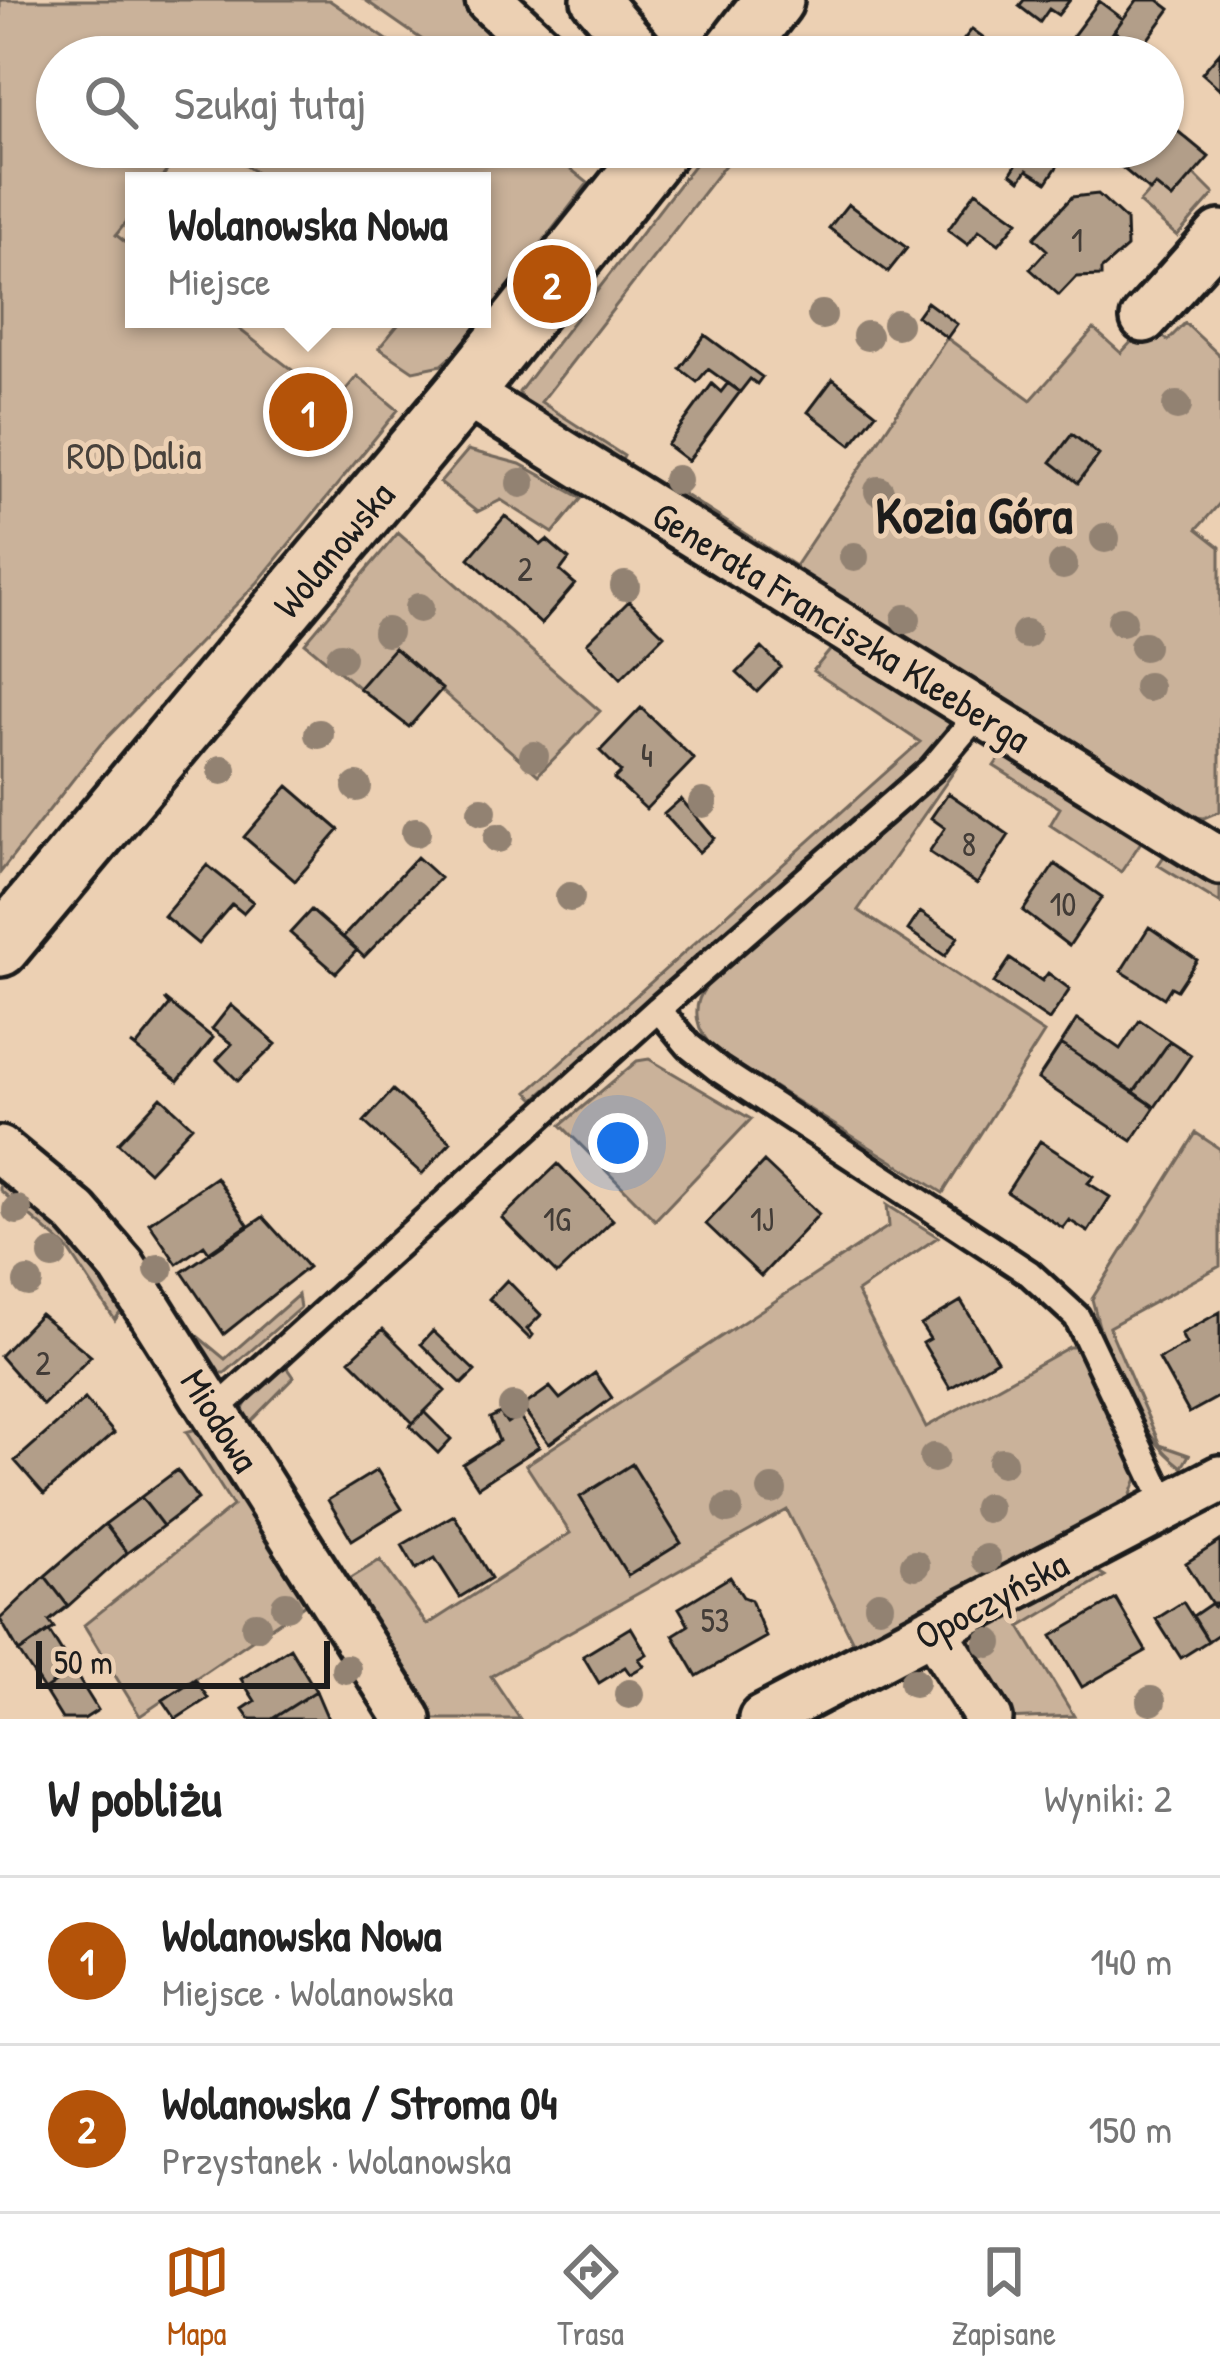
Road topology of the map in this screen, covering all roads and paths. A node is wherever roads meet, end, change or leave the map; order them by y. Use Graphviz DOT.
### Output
graph roads {
  1 [pos="489,0"];
  2 [pos="596,0"];
  3 [pos="528,36"];
  4 [pos="626,36"];
  5 [pos="639,168"];
  6 [pos="1220,234"];
  7 [pos="1144,319"];
  8 [pos="464,392"];
  9 [pos="981,711"];
  10 [pos="1217,854"];
  11 [pos="0,947"];
  12 [pos="658,1009"];
  13 [pos="0,1150"];
  14 [pos="215,1411"];
  15 [pos="1220,1479"];
  16 [pos="1167,1506"];
  17 [pos="933,1629"];
  18 [pos="408,1719"];
  19 [pos="762,1719"];
  20 [pos="989,1719"];
  1 -- 3 [label="street"];
  2 -- 4 [label="street"];
  5 -- 8 [label="street, Wolanowska"];
  6 -- 7 [label="street"];
  8 -- 9 [label="street, Generała Franciszka Kleeberga"];
  8 -- 11 [label="street, Wolanowska"];
  9 -- 10 [label="street, Generała Franciszka Kleeberga"];
  9 -- 12 [label="lane"];
  12 -- 14 [label="lane"];
  12 -- 16 [label="lane"];
  13 -- 14 [label="street, Miodowa"];
  14 -- 18 [label="street, Miodowa"];
  15 -- 16 [label="street, Opoczyńska"];
  16 -- 17 [label="street, Opoczyńska"];
  17 -- 19 [label="street, Opoczyńska"];
  17 -- 20 [label="street"];
}
